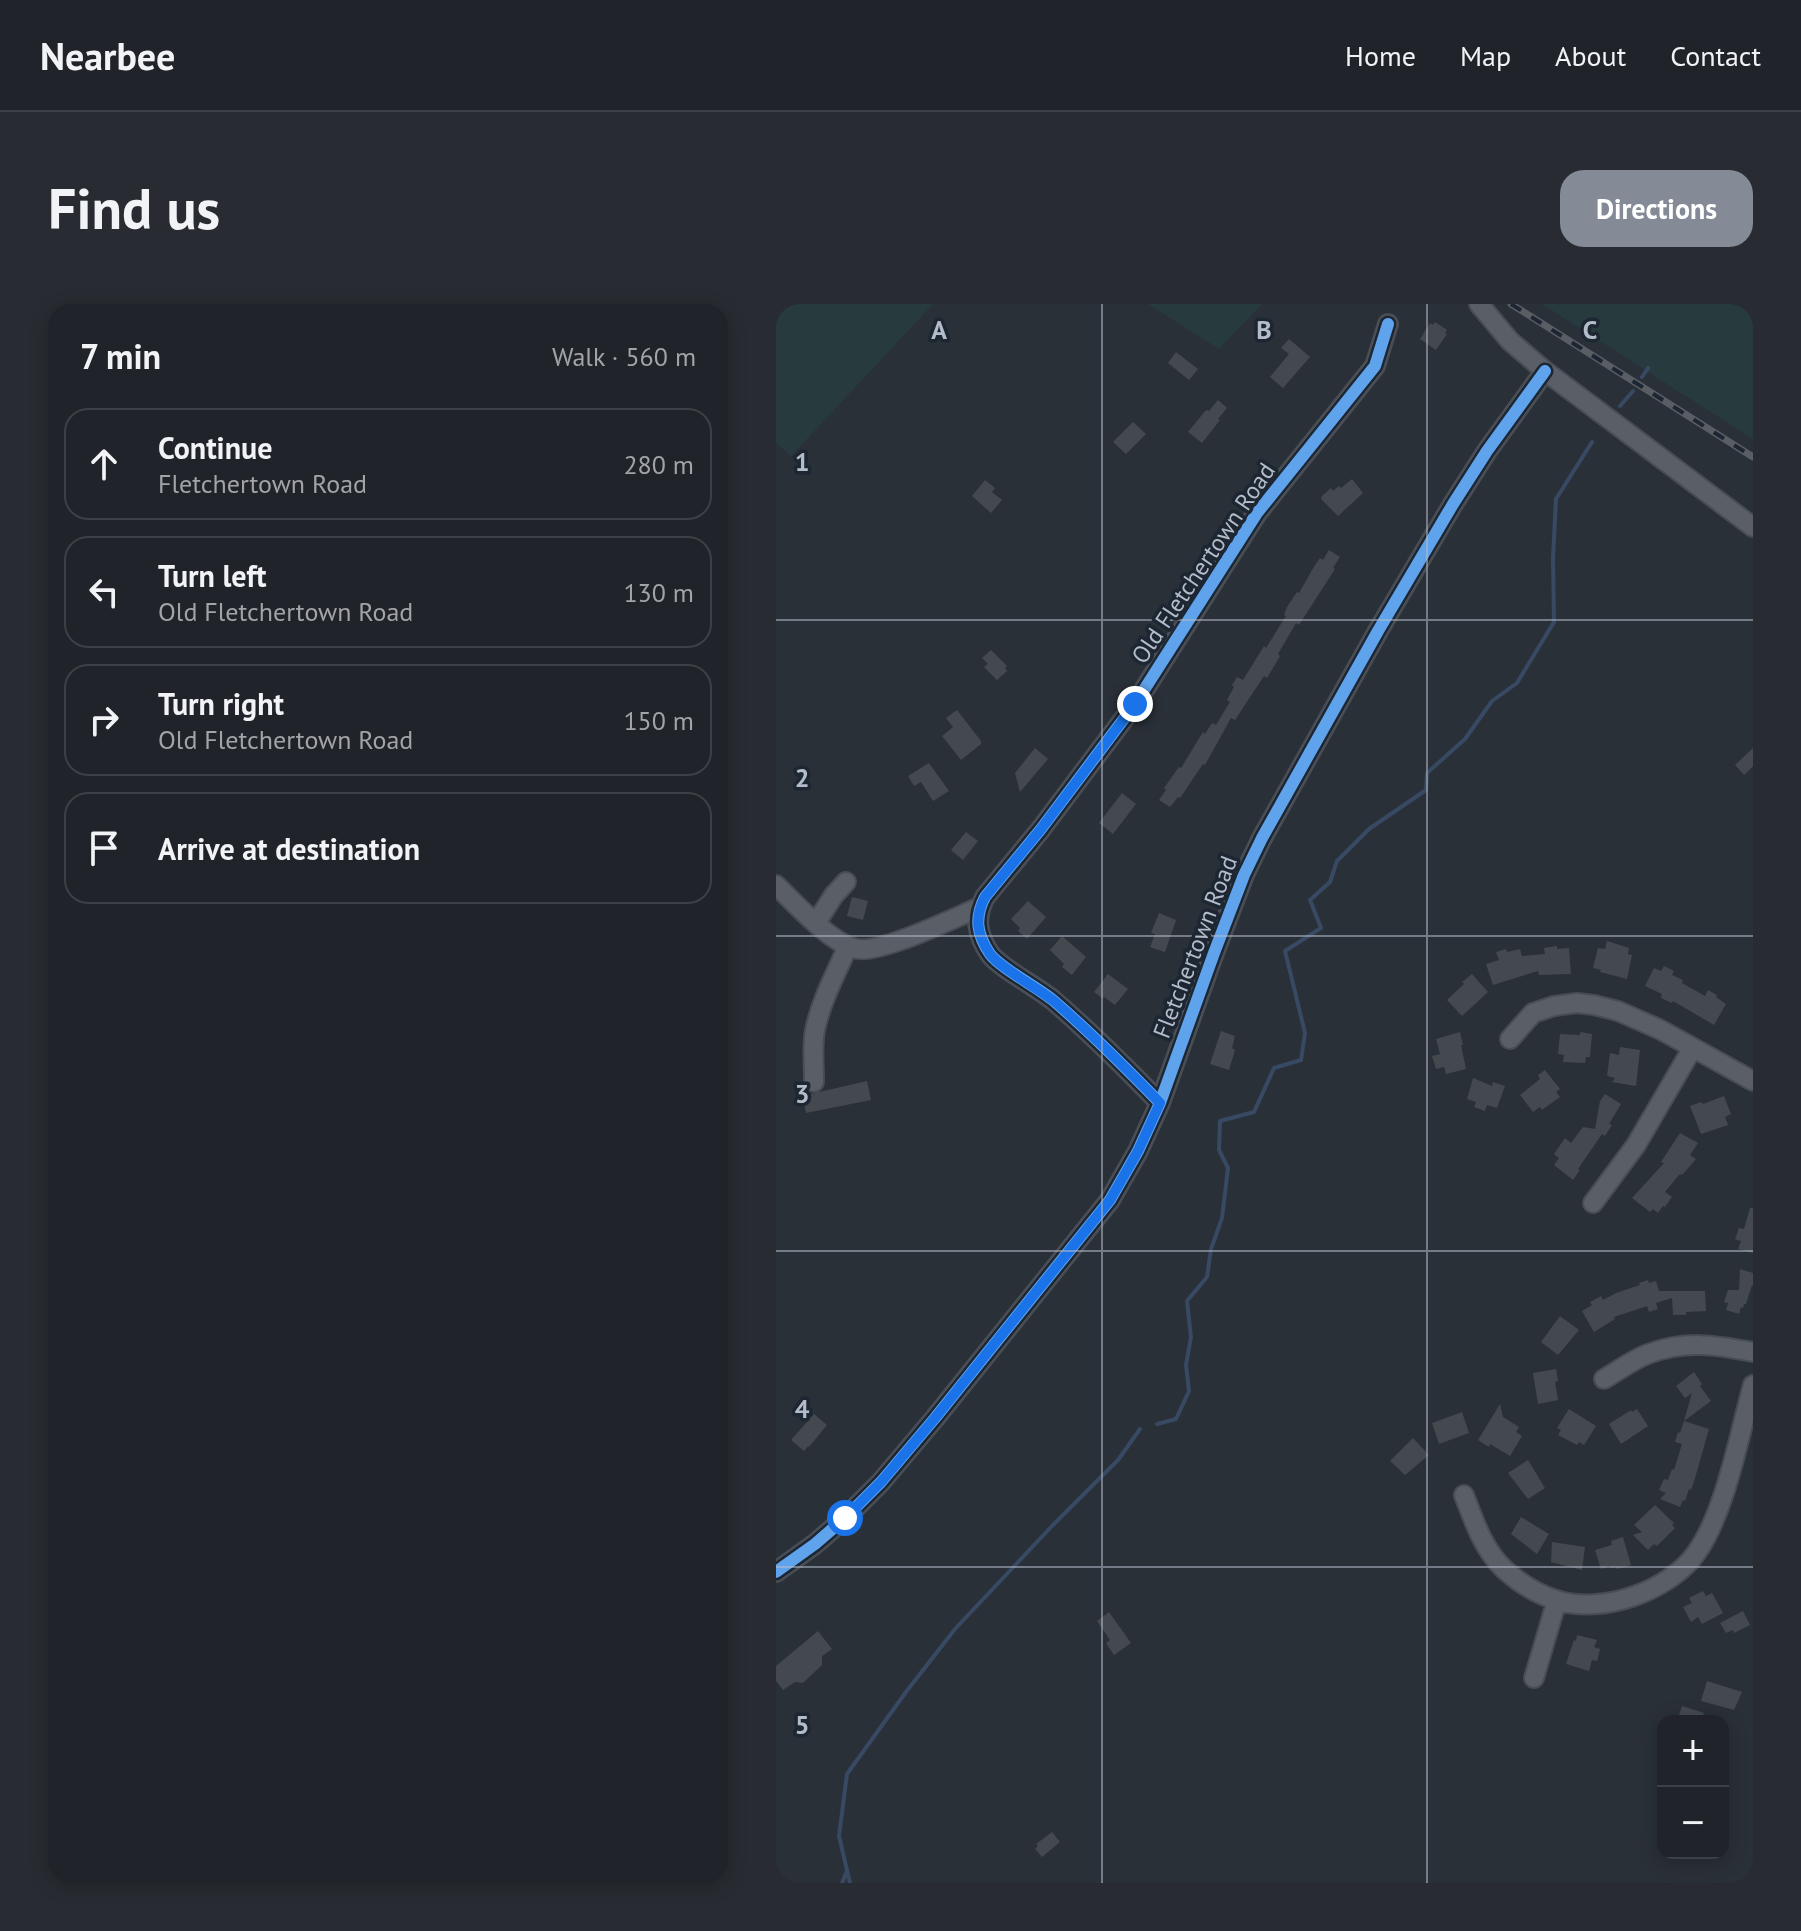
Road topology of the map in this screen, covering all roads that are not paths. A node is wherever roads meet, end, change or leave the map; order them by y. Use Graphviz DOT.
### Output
graph roads {
  1 [pos="1479,304"];
  2 [pos="1388,324"];
  3 [pos="1545,371"];
  4 [pos="1753,527"];
  5 [pos="846,882"];
  6 [pos="776,885"];
  7 [pos="980,907"];
  8 [pos="816,923"];
  9 [pos="848,946"];
  10 [pos="1510,1039"];
  11 [pos="1692,1049"];
  12 [pos="1753,1081"];
  13 [pos="814,1082"];
  14 [pos="1160,1103"];
  15 [pos="1593,1203"];
  16 [pos="1753,1352"];
  17 [pos="1604,1379"];
  18 [pos="1753,1385"];
  19 [pos="1464,1495"];
  20 [pos="776,1572"];
  21 [pos="1557,1600"];
  22 [pos="1534,1678"];
  1 -- 3 [label="street"];
  2 -- 7 [label="street, Old Fletchertown Road"];
  3 -- 4 [label="street"];
  3 -- 14 [label="street, Fletchertown Road"];
  5 -- 8 [label="street"];
  6 -- 8 [label="street"];
  7 -- 9 [label="street"];
  7 -- 14 [label="street"];
  8 -- 9 [label="street"];
  9 -- 13 [label="street"];
  10 -- 11 [label="street"];
  11 -- 12 [label="street"];
  11 -- 15 [label="street"];
  14 -- 20 [label="street, Fletchertown Road"];
  16 -- 17 [label="street"];
  18 -- 21 [label="street"];
  19 -- 21 [label="street"];
  21 -- 22 [label="street"];
}
